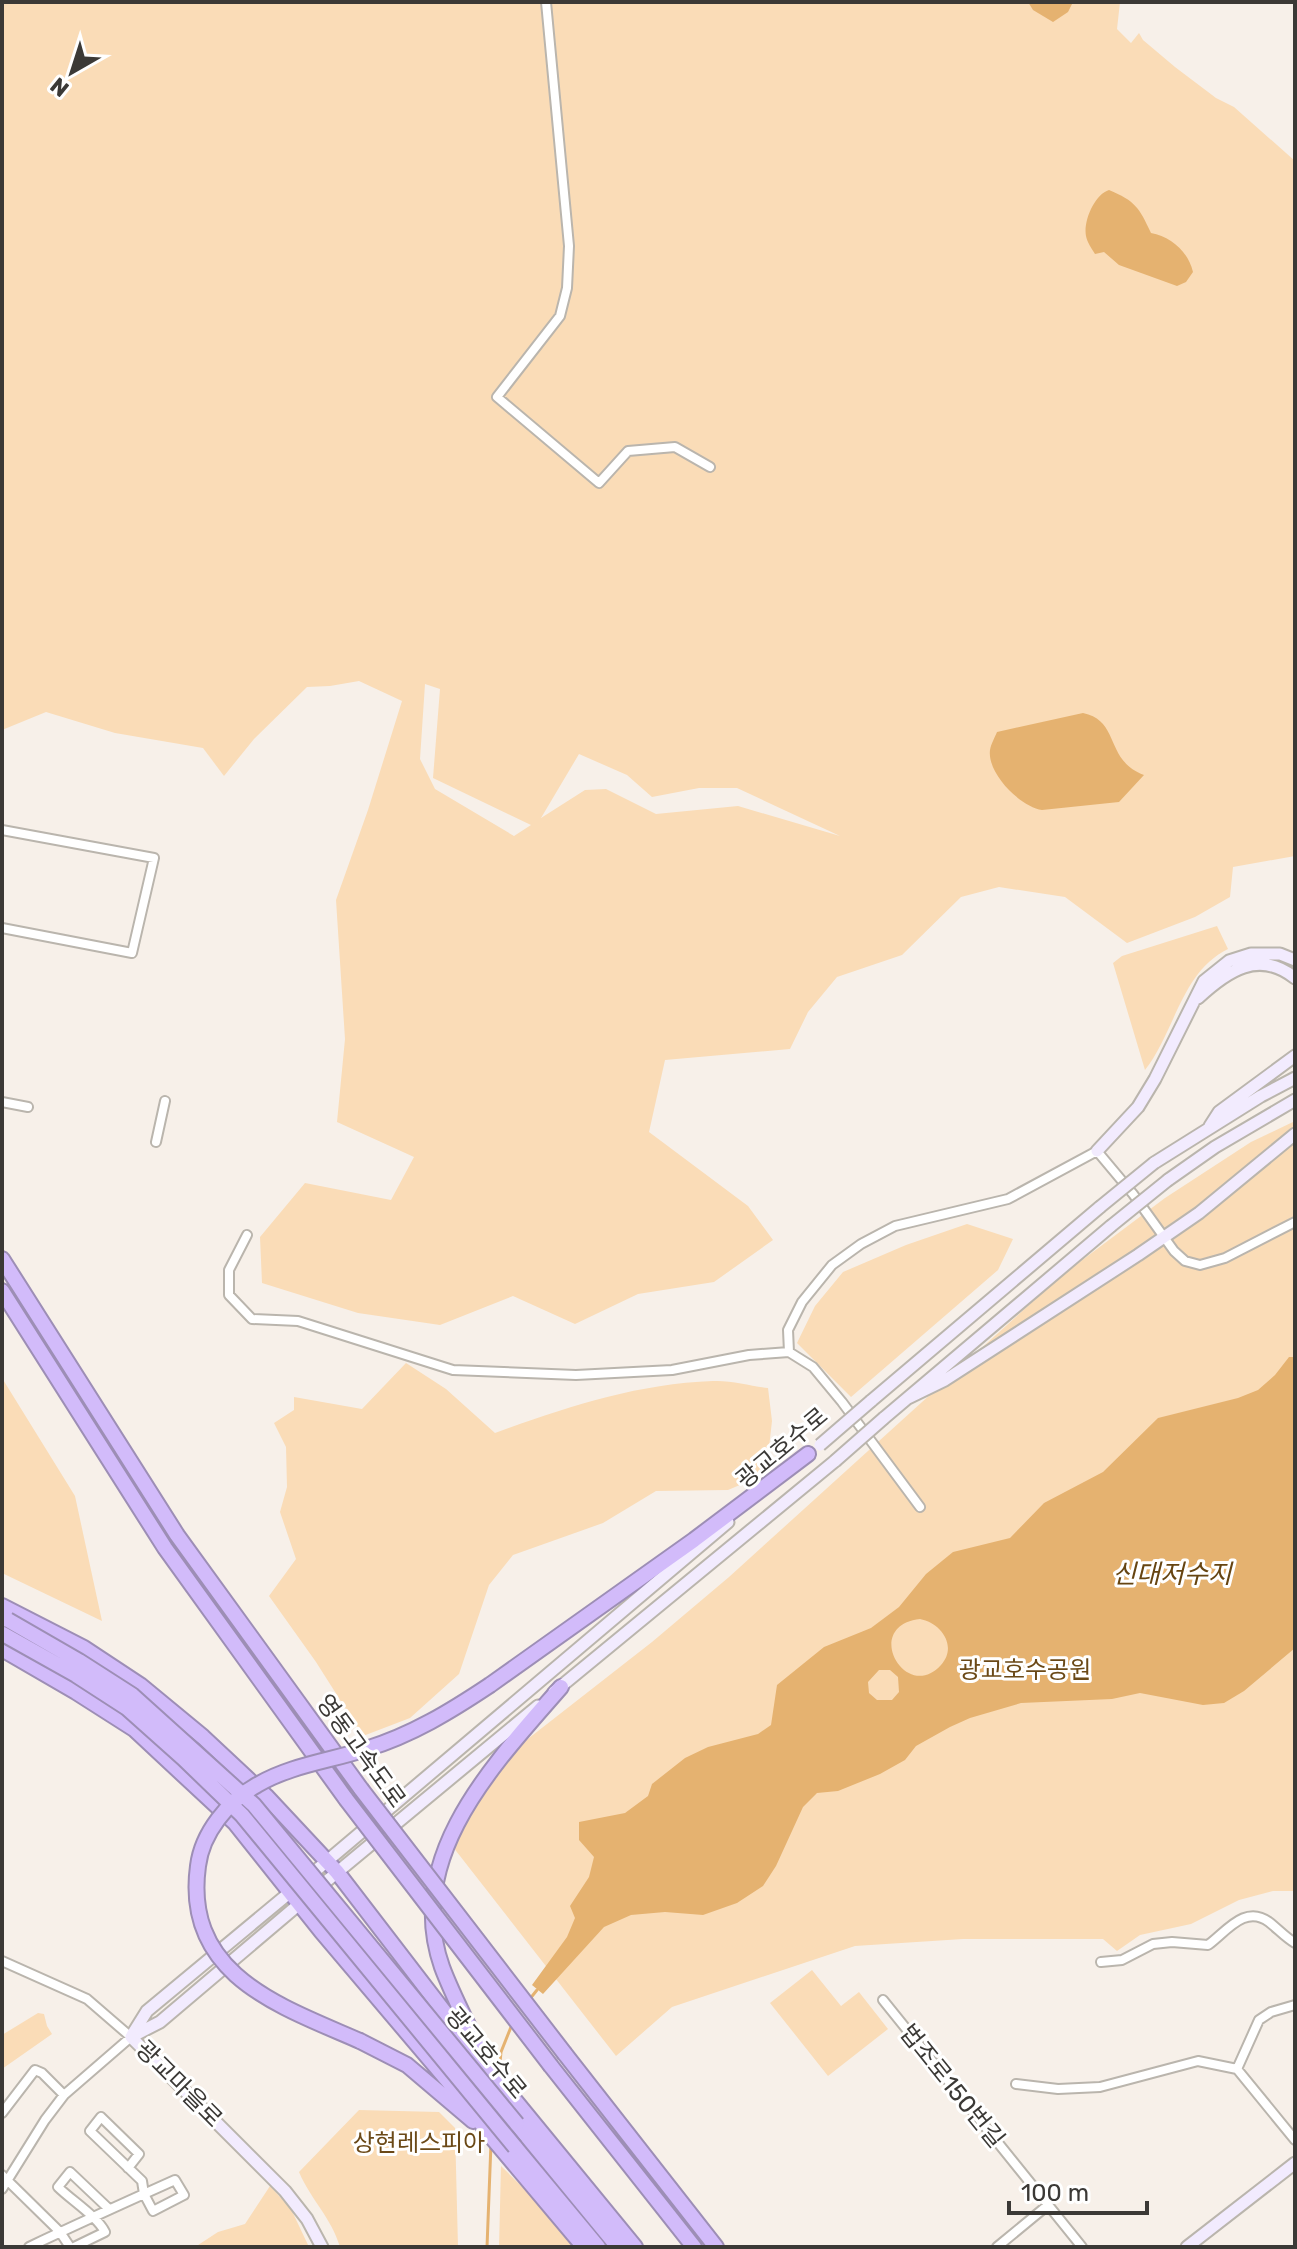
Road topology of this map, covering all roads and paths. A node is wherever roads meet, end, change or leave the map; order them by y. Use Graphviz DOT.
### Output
graph roads {
  1 [pos="546,2"];
  2 [pos="710,467"];
  3 [pos="2,830"];
  4 [pos="2,928"];
  5 [pos="1295,960"];
  6 [pos="1295,978"];
  7 [pos="1195,1001"];
  8 [pos="1295,1056"];
  9 [pos="1295,1078"];
  10 [pos="1295,1100"];
  11 [pos="165,1101"];
  12 [pos="2,1102"];
  13 [pos="28,1107"];
  14 [pos="1208,1129"];
  15 [pos="1295,1134"];
  16 [pos="156,1142"];
  17 [pos="1097,1151"];
  18 [pos="1295,1222"];
  19 [pos="247,1235"];
  20 [pos="1164,1237"];
  21 [pos="2,1259"];
  22 [pos="2,1291"];
  23 [pos="789,1352"];
  24 [pos="908,1398"];
  25 [pos="814,1449"];
  26 [pos="920,1507"];
  27 [pos="3,1627"];
  28 [pos="561,1687"];
  29 [pos="332,1866"];
  30 [pos="290,1892"];
  31 [pos="300,1904"];
  32 [pos="1295,1943"];
  33 [pos="2,1961"];
  34 [pos="1101,1962"];
  35 [pos="883,2000"];
  36 [pos="1295,2005"];
  37 [pos="131,2037"];
  38 [pos="474,2044"];
  39 [pos="1237,2069"];
  40 [pos="1016,2084"];
  41 [pos="64,2095"];
  42 [pos="464,2106"];
  43 [pos="2,2113"];
  44 [pos="1295,2140"];
  45 [pos="1295,2163"];
  46 [pos="128,2168"];
  47 [pos="4,2182"];
  48 [pos="144,2194"];
  49 [pos="1048,2205"];
  50 [pos="109,2209"];
  51 [pos="91,2217"];
  52 [pos="60,2232"];
  53 [pos="29,2247"];
  54 [pos="72,2247"];
  55 [pos="322,2247"];
  56 [pos="584,2247"];
  57 [pos="598,2247"];
  58 [pos="618,2247"];
  59 [pos="635,2247"];
  60 [pos="694,2247"];
  61 [pos="716,2247"];
  62 [pos="997,2247"];
  63 [pos="1082,2247"];
  64 [pos="1187,2247"];
  1 -- 2 [label="street"];
  3 -- 4 [label="street"];
  5 -- 7 [label="main road"];
  6 -- 7 [label="main road"];
  7 -- 17 [label="main road"];
  8 -- 14 [label="main road"];
  9 -- 14 [label="main road, 광교호수로"];
  10 -- 24 [label="main road, 광교호수로, bridge"];
  11 -- 16 [label="street"];
  12 -- 13 [label="street"];
  14 -- 25 [label="main road, 광교호수로, bridge"];
  15 -- 20 [label="main road"];
  17 -- 20 [label="street"];
  17 -- 23 [label="street"];
  18 -- 20 [label="street"];
  19 -- 23 [label="street"];
  20 -- 24 [label="main road"];
  21 -- 61 [label="highway, 영동고속도로, bridge"];
  22 -- 60 [label="highway, 영동고속도로, bridge"];
  23 -- 26 [label="street"];
  24 -- 28 [label="main road, 광교호수로, bridge"];
  25 -- 29 [label="main road, 광교호수로"];
  25 -- 42 [label="highway, bridge"];
  27 -- 29 [label="highway"];
  27 -- 30 [label="highway"];
  27 -- 57 [label="highway, 광교호수로, bridge"];
  27 -- 58 [label="highway, 광교호수로, bridge"];
  28 -- 29 [label="main road, 광교호수로"];
  28 -- 38 [label="highway"];
  29 -- 30 [label="main road, 광교호수로"];
  29 -- 31 [label="main road, 광교호수로"];
  29 -- 38 [label="highway"];
  30 -- 31 [label="highway"];
  30 -- 37 [label="main road, 광교호수로"];
  31 -- 37 [label="main road, 광교호수로"];
  31 -- 42 [label="highway"];
  32 -- 34 [label="street"];
  33 -- 37 [label="street, 광교마을로"];
  35 -- 49 [label="street, 법조로150번길"];
  36 -- 39 [label="street"];
  37 -- 41 [label="street, 광교호수로"];
  37 -- 55 [label="main road, 광교마을로"];
  38 -- 59 [label="highway"];
  39 -- 40 [label="street"];
  39 -- 44 [label="street"];
  41 -- 43 [label="street"];
  41 -- 47 [label="street, 광교호수로"];
  42 -- 56 [label="highway"];
  45 -- 64 [label="main road"];
  46 -- 46 [label="street"];
  46 -- 48 [label="street"];
  47 -- 52 [label="street"];
  48 -- 48 [label="street"];
  48 -- 50 [label="street"];
  49 -- 62 [label="street"];
  49 -- 63 [label="street, 법조로150번길"];
  50 -- 51 [label="street"];
  50 -- 51 [label="street"];
  51 -- 52 [label="street"];
  51 -- 54 [label="street"];
  52 -- 53 [label="street"];
  52 -- 54 [label="street"];
}
